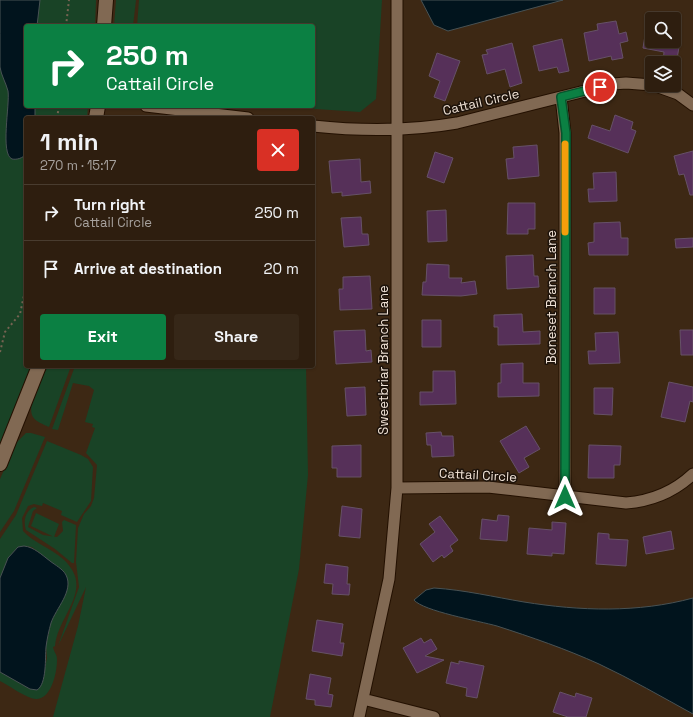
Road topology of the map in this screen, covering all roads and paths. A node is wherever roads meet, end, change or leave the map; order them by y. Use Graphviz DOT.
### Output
graph roads {
  1 [pos="69,0"];
  2 [pos="106,0"];
  3 [pos="398,0"];
  4 [pos="66,24"];
  5 [pos="104,24"];
  6 [pos="645,84"];
  7 [pos="672,92"];
  8 [pos="561,97"];
  9 [pos="693,105"];
  10 [pos="163,108"];
  11 [pos="231,116"];
  12 [pos="315,126"];
  13 [pos="397,128"];
  14 [pos="24,295"];
  15 [pos="0,352"];
  16 [pos="38,368"];
  17 [pos="0,464"];
  18 [pos="693,474"];
  19 [pos="398,488"];
  20 [pos="565,497"];
  21 [pos="363,699"];
  22 [pos="359,717"];
  23 [pos="434,717"];
  1 -- 4 [label="path"];
  2 -- 5 [label="street"];
  3 -- 13 [label="street, Sweetbriar Branch Lane"];
  6 -- 8 [label="street, Cattail Circle"];
  7 -- 9 [label="street, Cattail Circle"];
  8 -- 13 [label="street, Cattail Circle"];
  8 -- 20 [label="street, Boneset Branch Lane"];
  10 -- 11 [label="street"];
  12 -- 13 [label="street, Cattail Circle"];
  13 -- 19 [label="street, Sweetbriar Branch Lane"];
  14 -- 15 [label="path"];
  16 -- 17 [label="street"];
  18 -- 20 [label="street, Cattail Circle"];
  19 -- 20 [label="street, Cattail Circle"];
  19 -- 21 [label="street, Sweetbriar Branch Lane"];
  21 -- 22 [label="street, Sweetbriar Branch Lane"];
  21 -- 23 [label="street"];
}
